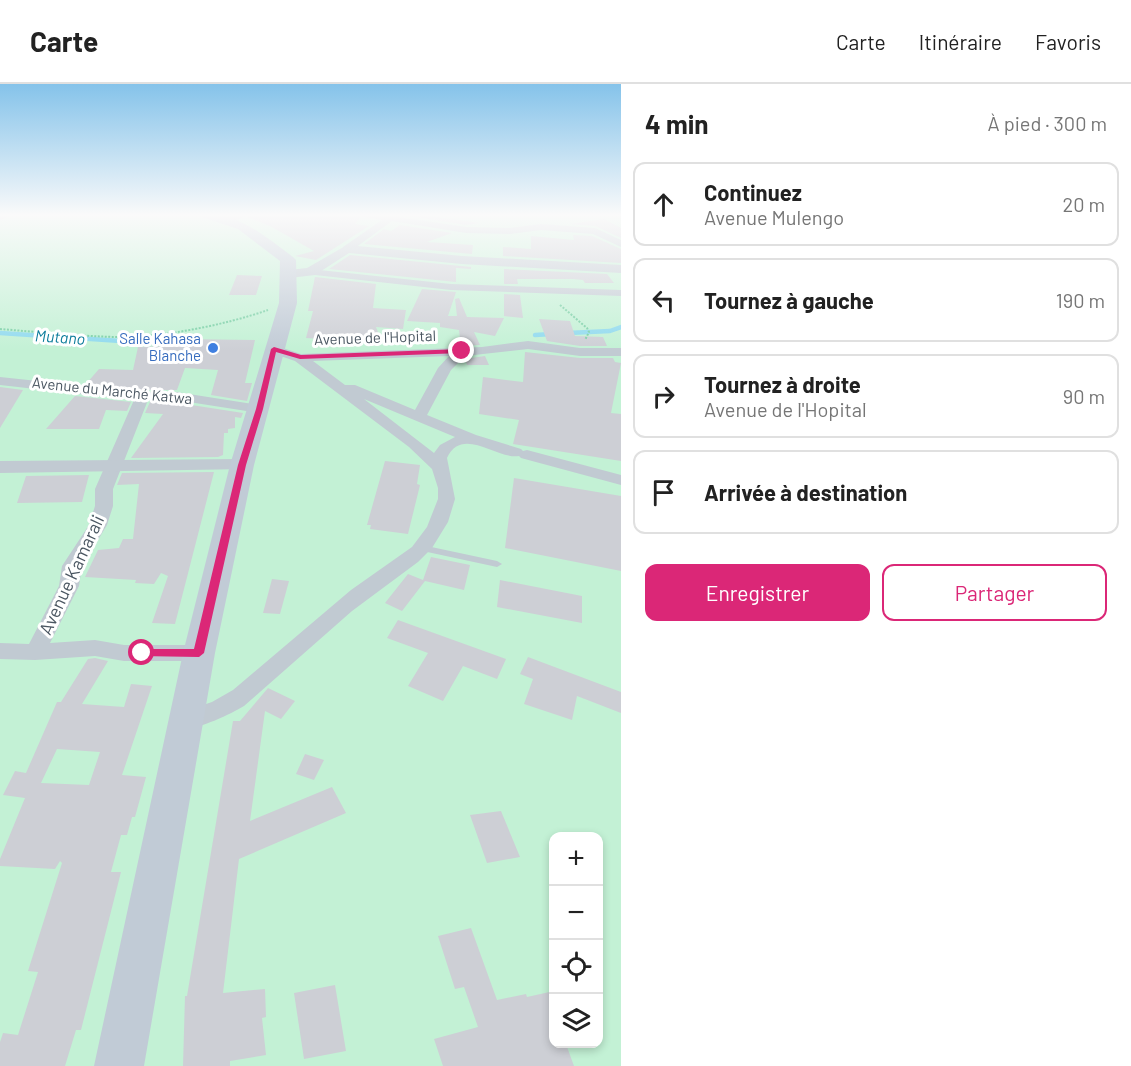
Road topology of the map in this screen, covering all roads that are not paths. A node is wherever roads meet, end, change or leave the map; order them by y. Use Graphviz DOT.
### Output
graph roads {
  1 [pos="288,260"];
  2 [pos="330,260"];
  3 [pos="460,260"];
  4 [pos="621,269"];
  5 [pos="310,272"];
  6 [pos="289,274"];
  7 [pos="621,293"];
  8 [pos="462,351"];
  9 [pos="621,352"];
  10 [pos="287,353"];
  11 [pos="329,380"];
  12 [pos="0,381"];
  13 [pos="141,396"];
  14 [pos="260,409"];
  15 [pos="419,415"];
  16 [pos="472,439"];
  17 [pos="242,465"];
  18 [pos="0,467"];
  19 [pos="111,467"];
  20 [pos="439,467"];
  21 [pos="621,480"];
  22 [pos="422,548"];
  23 [pos="497,564"];
  24 [pos="0,651"];
  25 [pos="35,652"];
  26 [pos="199,653"];
  27 [pos="184,721"];
  28 [pos="119,1066"];
  1 -- 6 [label="main road"];
  2 -- 5 [label="street"];
  3 -- 4 [label="street"];
  5 -- 6 [label="street"];
  5 -- 7 [label="street"];
  6 -- 10 [label="main road"];
  8 -- 9 [label="street, Avenue de l'Hopital"];
  8 -- 10 [label="street, Avenue de l'Hopital"];
  8 -- 15 [label="street"];
  10 -- 11 [label="street"];
  10 -- 14 [label="main road"];
  11 -- 15 [label="street"];
  11 -- 20 [label="street"];
  12 -- 13 [label="street, Avenue du Marché Katwa"];
  13 -- 14 [label="street, Avenue du Marché Katwa"];
  13 -- 19 [label="street, Avenue Kamarali"];
  14 -- 17 [label="main road"];
  15 -- 16 [label="street"];
  16 -- 20 [label="street"];
  16 -- 21 [label="street"];
  17 -- 19 [label="street"];
  17 -- 26 [label="main road"];
  18 -- 19 [label="street"];
  19 -- 25 [label="street, Avenue Kamarali"];
  20 -- 22 [label="street"];
  22 -- 23 [label="lane"];
  22 -- 27 [label="street"];
  24 -- 25 [label="street"];
  25 -- 26 [label="street"];
  26 -- 27 [label="main road"];
  27 -- 28 [label="main road"];
}
